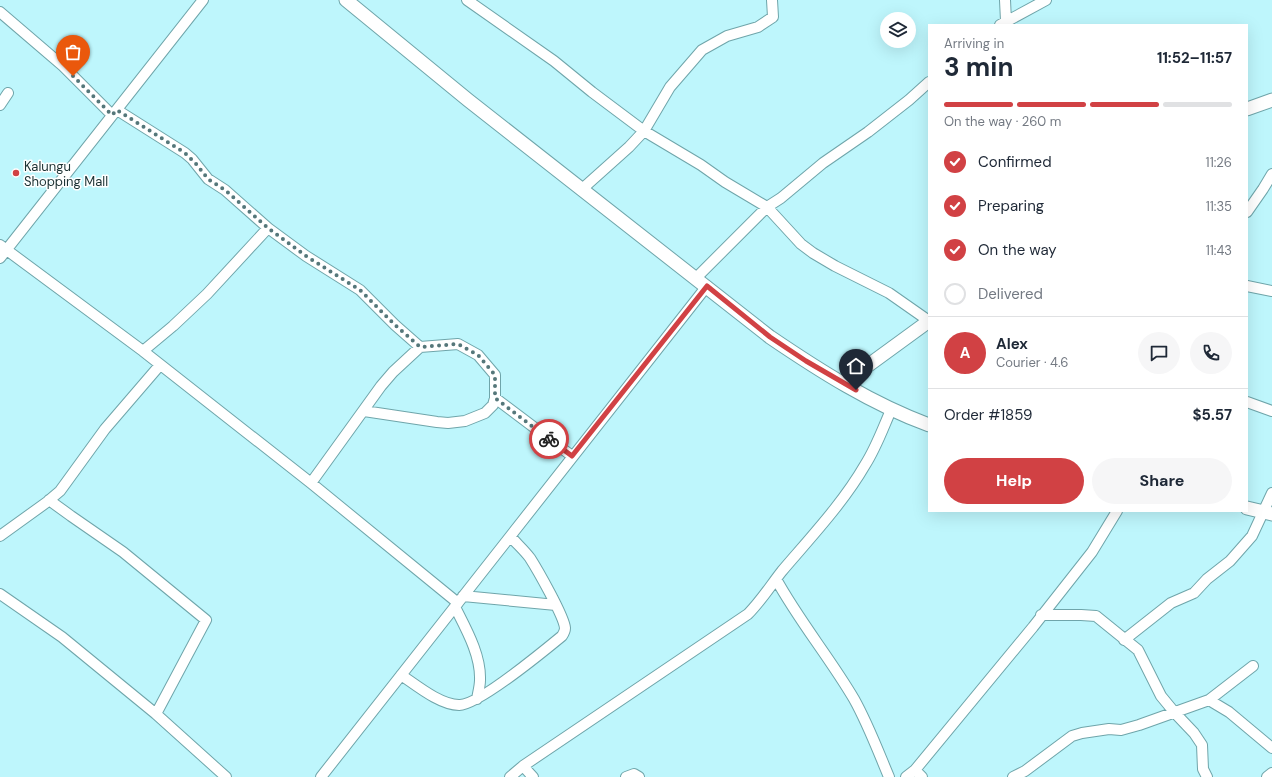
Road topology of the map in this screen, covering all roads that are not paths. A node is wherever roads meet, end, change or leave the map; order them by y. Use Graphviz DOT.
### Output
graph roads {
  1 [pos="203,0"];
  2 [pos="346,0"];
  3 [pos="467,0"];
  4 [pos="772,0"];
  5 [pos="1005,0"];
  6 [pos="1046,0"];
  7 [pos="0,12"];
  8 [pos="1003,23"];
  9 [pos="928,83"];
  10 [pos="8,94"];
  11 [pos="1272,100"];
  12 [pos="0,105"];
  13 [pos="1248,110"];
  14 [pos="115,112"];
  15 [pos="644,131"];
  16 [pos="1272,174"];
  17 [pos="581,190"];
  18 [pos="767,207"];
  19 [pos="1248,211"];
  20 [pos="268,228"];
  21 [pos="2,251"];
  22 [pos="696,278"];
  23 [pos="707,286"];
  24 [pos="1248,286"];
  25 [pos="1272,291"];
  26 [pos="928,320"];
  27 [pos="928,322"];
  28 [pos="420,347"];
  29 [pos="143,351"];
  30 [pos="160,365"];
  31 [pos="844,383"];
  32 [pos="495,398"];
  33 [pos="1248,402"];
  34 [pos="891,410"];
  35 [pos="364,411"];
  36 [pos="1272,411"];
  37 [pos="928,425"];
  38 [pos="572,456"];
  39 [pos="311,483"];
  40 [pos="1272,493"];
  41 [pos="50,500"];
  42 [pos="1248,508"];
  43 [pos="1116,512"];
  44 [pos="1268,513"];
  45 [pos="0,536"];
  46 [pos="511,537"];
  47 [pos="776,579"];
  48 [pos="0,594"];
  49 [pos="459,602"];
  50 [pos="556,605"];
  51 [pos="1041,615"];
  52 [pos="1124,640"];
  53 [pos="1253,666"];
  54 [pos="400,674"];
  55 [pos="478,699"];
  56 [pos="1209,700"];
  57 [pos="1175,713"];
  58 [pos="156,714"];
  59 [pos="1272,748"];
  60 [pos="523,766"];
  61 [pos="1272,772"];
  62 [pos="919,773"];
  63 [pos="1016,776"];
  64 [pos="226,777"];
  65 [pos="321,777"];
  66 [pos="510,777"];
  67 [pos="533,777"];
  68 [pos="626,777"];
  69 [pos="639,777"];
  70 [pos="889,777"];
  71 [pos="906,777"];
  72 [pos="1207,777"];
  73 [pos="1267,777"];
  1 -- 14 [label="street"];
  2 -- 17 [label="street"];
  3 -- 15 [label="street"];
  4 -- 15 [label="street"];
  5 -- 8 [label="street"];
  6 -- 8 [label="street"];
  7 -- 14 [label="street"];
  9 -- 18 [label="street"];
  10 -- 12 [label="street"];
  11 -- 13 [label="street"];
  14 -- 20 [label="street"];
  14 -- 21 [label="street"];
  15 -- 17 [label="street"];
  15 -- 18 [label="street"];
  16 -- 19 [label="street"];
  17 -- 22 [label="street"];
  18 -- 22 [label="street"];
  18 -- 26 [label="street"];
  20 -- 28 [label="street"];
  20 -- 29 [label="street"];
  21 -- 29 [label="street"];
  22 -- 23 [label="street"];
  23 -- 31 [label="street"];
  23 -- 38 [label="street"];
  24 -- 25 [label="street"];
  27 -- 31 [label="street"];
  28 -- 32 [label="street"];
  28 -- 35 [label="street"];
  29 -- 30 [label="street"];
  30 -- 39 [label="street"];
  30 -- 41 [label="street"];
  31 -- 34 [label="street"];
  32 -- 35 [label="street"];
  32 -- 38 [label="street"];
  33 -- 36 [label="street"];
  34 -- 37 [label="street"];
  34 -- 47 [label="street"];
  35 -- 39 [label="street"];
  38 -- 46 [label="street"];
  39 -- 49 [label="street"];
  40 -- 44 [label="street"];
  41 -- 45 [label="street"];
  41 -- 58 [label="street"];
  42 -- 44 [label="street"];
  43 -- 51 [label="street"];
  44 -- 52 [label="street"];
  46 -- 49 [label="street"];
  46 -- 50 [label="street"];
  47 -- 60 [label="street"];
  47 -- 70 [label="street"];
  48 -- 58 [label="street"];
  49 -- 50 [label="street"];
  49 -- 54 [label="street"];
  49 -- 55 [label="street"];
  50 -- 55 [label="street"];
  51 -- 52 [label="street"];
  51 -- 62 [label="street"];
  52 -- 57 [label="street"];
  53 -- 56 [label="street"];
  54 -- 55 [label="street"];
  54 -- 65 [label="street"];
  56 -- 57 [label="street"];
  56 -- 59 [label="street"];
  57 -- 63 [label="street"];
  57 -- 72 [label="street"];
  58 -- 64 [label="street"];
  60 -- 66 [label="street"];
  60 -- 67 [label="street"];
  61 -- 73 [label="street"];
  62 -- 71 [label="street"];
  68 -- 69 [label="street"];
}
